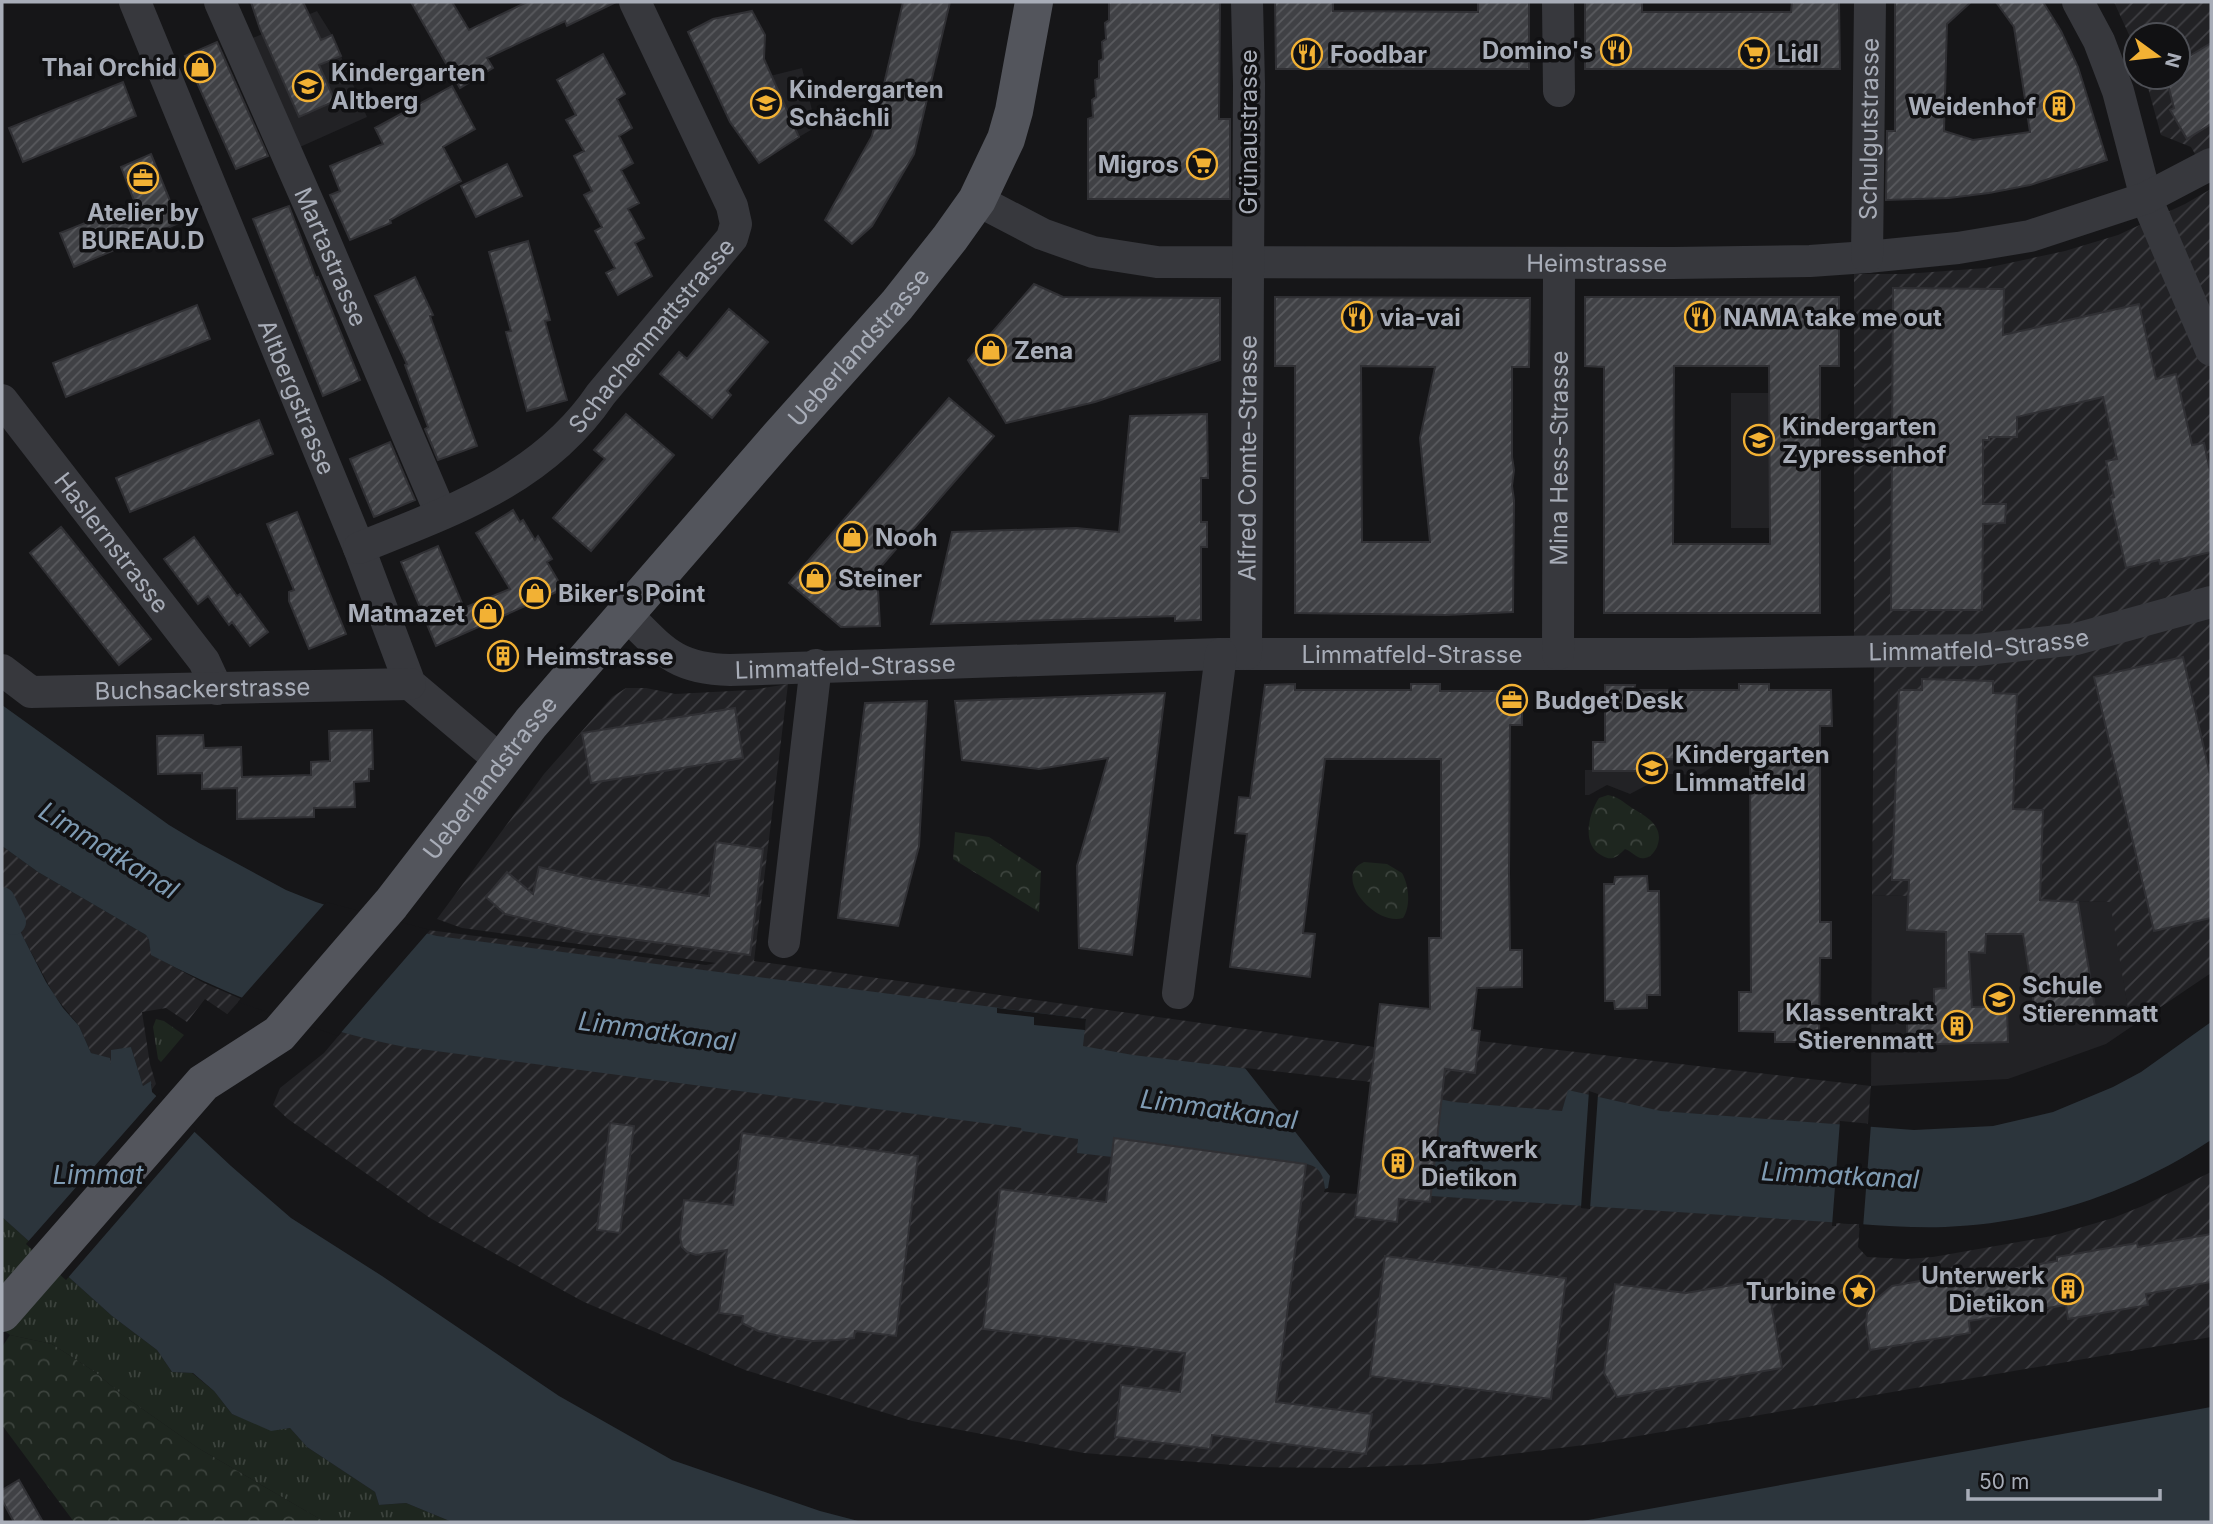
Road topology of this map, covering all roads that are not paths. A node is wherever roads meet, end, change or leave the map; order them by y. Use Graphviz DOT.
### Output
graph roads {
  1 [pos="135,2"];
  2 [pos="220,2"];
  3 [pos="1034,2"];
  4 [pos="1247,2"];
  5 [pos="1558,2"];
  6 [pos="1870,2"];
  7 [pos="2078,2"];
  8 [pos="638,8"];
  9 [pos="1559,91"];
  10 [pos="2211,164"];
  11 [pos="2146,198"];
  12 [pos="976,200"];
  13 [pos="1867,257"];
  14 [pos="1559,262"];
  15 [pos="1247,263"];
  16 [pos="2211,350"];
  17 [pos="2,400"];
  18 [pos="441,514"];
  19 [pos="359,548"];
  20 [pos="2211,602"];
  21 [pos="626,614"];
  22 [pos="1234,654"];
  23 [pos="1558,654"];
  24 [pos="816,665"];
  25 [pos="2,670"];
  26 [pos="410,684"];
  27 [pos="216,689"];
  28 [pos="500,760"];
  29 [pos="784,942"];
  30 [pos="1178,993"];
  31 [pos="8,1306"];
  1 -- 19 [label="street, Altbergstrasse"];
  2 -- 18 [label="street, Martastrasse"];
  3 -- 12 [label="main road, Ueberlandstrasse"];
  4 -- 15 [label="street, Grünaustrasse"];
  5 -- 9 [label="street"];
  6 -- 13 [label="street, Schulgutstrasse"];
  7 -- 11 [label="street"];
  8 -- 18 [label="street, Schachenmattstrasse"];
  10 -- 11 [label="street, Heimstrasse"];
  11 -- 13 [label="street, Heimstrasse"];
  11 -- 16 [label="street"];
  12 -- 15 [label="street, Heimstrasse"];
  12 -- 21 [label="main road, Ueberlandstrasse"];
  13 -- 14 [label="street, Heimstrasse"];
  14 -- 15 [label="street, Heimstrasse"];
  14 -- 23 [label="street, Mina Hess-Strasse"];
  15 -- 22 [label="street, Alfred Comte-Strasse"];
  17 -- 27 [label="street, Haslernstrasse"];
  18 -- 19 [label="street, Schachenmattstrasse"];
  19 -- 26 [label="street, Altbergstrasse"];
  20 -- 23 [label="street, Limmatfeld-Strasse"];
  21 -- 24 [label="street, Limmatfeld-Strasse"];
  21 -- 28 [label="main road, Ueberlandstrasse"];
  22 -- 23 [label="street, Limmatfeld-Strasse"];
  22 -- 24 [label="street, Limmatfeld-Strasse"];
  22 -- 30 [label="street, Alfred Comte-Strasse"];
  24 -- 29 [label="street"];
  25 -- 27 [label="street, Buchsackerstrasse"];
  26 -- 27 [label="street, Buchsackerstrasse"];
  26 -- 28 [label="street, Altbergstrasse"];
  28 -- 31 [label="main road, Ueberlandstrasse"];
}
